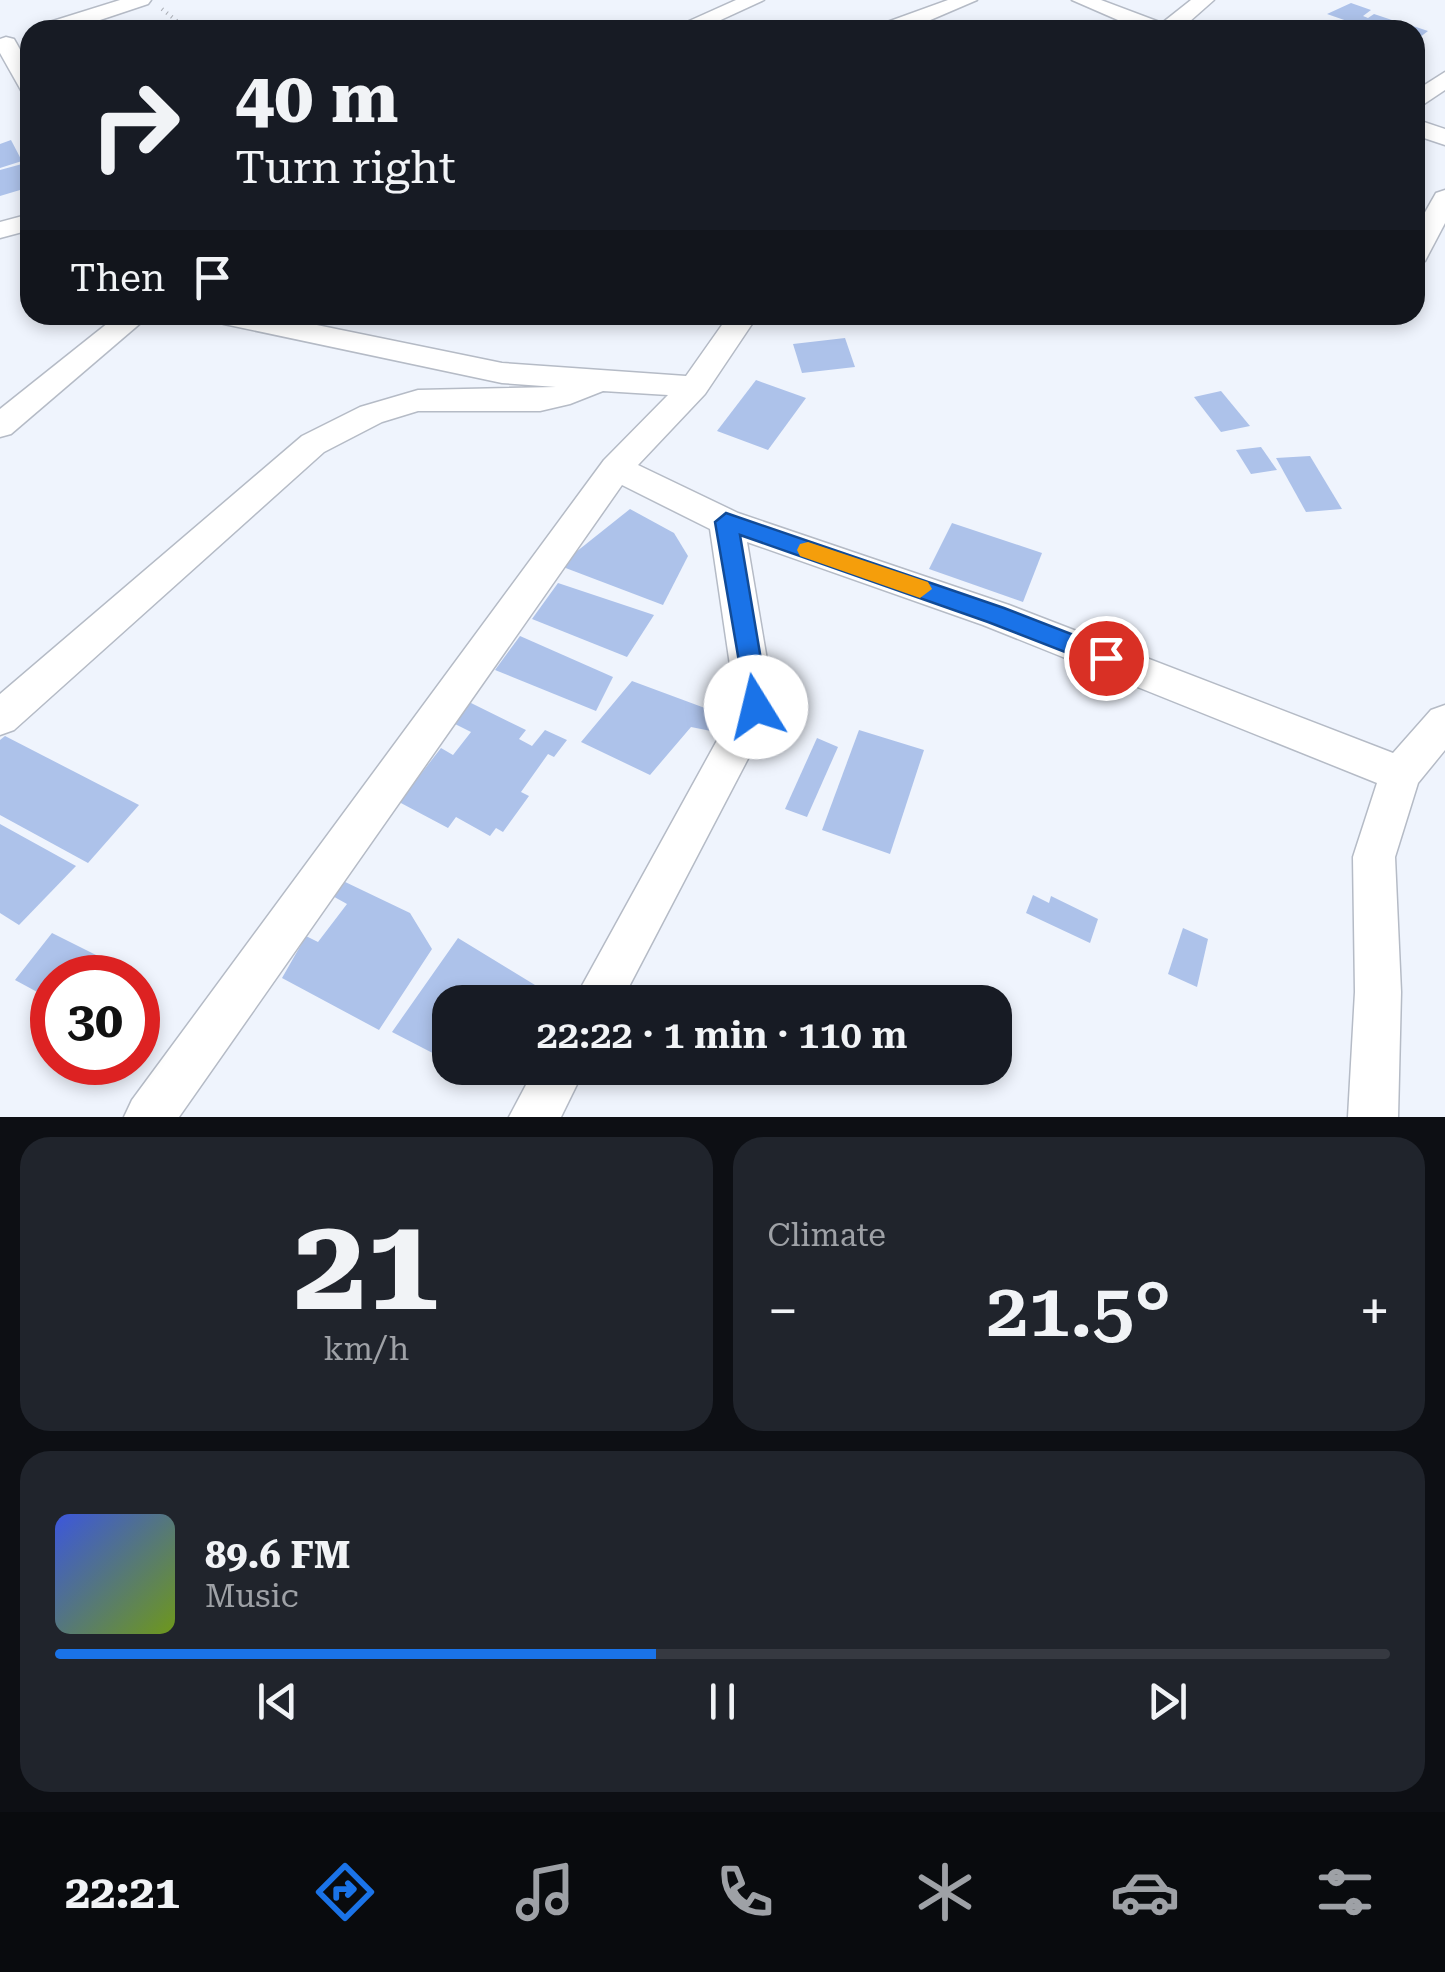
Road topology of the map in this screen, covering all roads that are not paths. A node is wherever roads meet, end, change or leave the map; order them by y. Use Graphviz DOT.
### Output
graph roads {
  1 [pos="142,0"];
  2 [pos="754,0"];
  3 [pos="967,0"];
  4 [pos="1082,0"];
  5 [pos="1204,0"];
  6 [pos="79,20"];
  7 [pos="705,20"];
  8 [pos="913,20"];
  9 [pos="1136,20"];
  10 [pos="1177,20"];
  11 [pos="3,44"];
  12 [pos="20,70"];
  13 [pos="1445,80"];
  14 [pos="1425,95"];
  15 [pos="1445,198"];
  16 [pos="1425,236"];
  17 [pos="124,325"];
  18 [pos="272,325"];
  19 [pos="737,325"];
  20 [pos="502,373"];
  21 [pos="600,379"];
  22 [pos="694,387"];
  23 [pos="452,398"];
  24 [pos="0,426"];
  25 [pos="616,468"];
  26 [pos="726,522"];
  27 [pos="0,718"];
  28 [pos="1445,722"];
  29 [pos="1400,774"];
  30 [pos="605,985"];
  31 [pos="552,1085"];
  32 [pos="150,1117"];
  33 [pos="534,1117"];
  34 [pos="1373,1117"];
  1 -- 6 [label="street"];
  2 -- 7 [label="street"];
  3 -- 8 [label="street"];
  4 -- 9 [label="street"];
  5 -- 10 [label="street"];
  11 -- 12 [label="street"];
  13 -- 14 [label="street"];
  15 -- 16 [label="street"];
  17 -- 24 [label="street"];
  18 -- 20 [label="street"];
  19 -- 22 [label="street"];
  20 -- 21 [label="street"];
  20 -- 23 [label="street"];
  21 -- 22 [label="street"];
  21 -- 23 [label="street"];
  22 -- 25 [label="street"];
  23 -- 27 [label="street"];
  25 -- 26 [label="street"];
  25 -- 32 [label="street"];
  26 -- 29 [label="street"];
  26 -- 30 [label="street"];
  28 -- 29 [label="street"];
  29 -- 34 [label="street"];
  31 -- 33 [label="street"];
}
